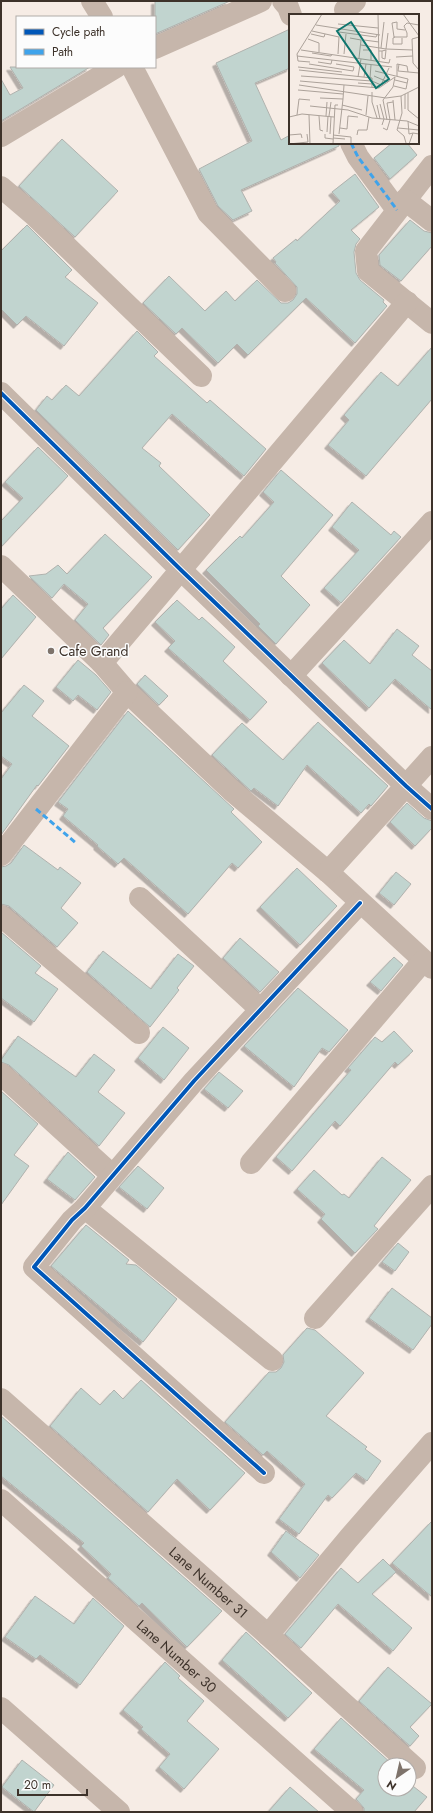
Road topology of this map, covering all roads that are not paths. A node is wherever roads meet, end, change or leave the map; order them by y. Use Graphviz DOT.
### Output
graph roads {
  1 [pos="92,1"];
  2 [pos="262,1"];
  3 [pos="283,1"];
  4 [pos="291,14"];
  5 [pos="101,16"];
  6 [pos="156,48"];
  7 [pos="114,68"];
  8 [pos="133,68"];
  9 [pos="1,136"];
  10 [pos="352,144"];
  11 [pos="432,166"];
  12 [pos="1,187"];
  13 [pos="401,205"];
  14 [pos="432,221"];
  15 [pos="285,291"];
  16 [pos="407,302"];
  17 [pos="432,323"];
  18 [pos="201,376"];
  19 [pos="1,393"];
  20 [pos="432,522"];
  21 [pos="1,566"];
  22 [pos="181,570"];
  23 [pos="102,663"];
  24 [pos="291,676"];
  25 [pos="127,692"];
  26 [pos="432,756"];
  27 [pos="406,786"];
  28 [pos="432,810"];
  29 [pos="1,855"];
  30 [pos="328,872"];
  31 [pos="140,898"];
  32 [pos="360,902"];
  33 [pos="1,916"];
  34 [pos="427,964"];
  35 [pos="261,1010"];
  36 [pos="139,1032"];
  37 [pos="1,1074"];
  38 [pos="251,1163"];
  39 [pos="112,1175"];
  40 [pos="432,1186"];
  41 [pos="85,1208"];
  42 [pos="315,1318"];
  43 [pos="272,1360"];
  44 [pos="1,1399"];
  45 [pos="432,1443"];
  46 [pos="264,1473"];
  47 [pos="1,1500"];
  48 [pos="268,1635"];
  49 [pos="1,1708"];
  50 [pos="402,1757"];
  51 [pos="119,1812"];
  52 [pos="352,1812"];
  1 -- 5 [label="street"];
  2 -- 6 [label="street"];
  3 -- 4 [label="street"];
  7 -- 9 [label="street"];
  8 -- 15 [label="street"];
  10 -- 13 [label="street"];
  11 -- 13 [label="street"];
  12 -- 18 [label="street"];
  13 -- 14 [label="street"];
  13 -- 16 [label="street"];
  16 -- 17 [label="street"];
  16 -- 22 [label="street"];
  19 -- 22 [label="street"];
  20 -- 24 [label="street"];
  21 -- 23 [label="street"];
  22 -- 23 [label="street"];
  22 -- 24 [label="street"];
  23 -- 25 [label="street"];
  24 -- 27 [label="street"];
  25 -- 29 [label="street"];
  25 -- 30 [label="street"];
  26 -- 27 [label="street"];
  27 -- 28 [label="street"];
  27 -- 30 [label="street"];
  30 -- 32 [label="street"];
  31 -- 35 [label="street"];
  32 -- 34 [label="street"];
  32 -- 35 [label="street"];
  33 -- 36 [label="street"];
  34 -- 38 [label="street"];
  35 -- 39 [label="street"];
  37 -- 39 [label="street"];
  39 -- 41 [label="street"];
  40 -- 42 [label="street"];
  41 -- 43 [label="street"];
  41 -- 46 [label="street"];
  44 -- 48 [label="street, Lane Number 31"];
  45 -- 48 [label="street"];
  47 -- 52 [label="street, Lane Number 30"];
  48 -- 50 [label="street, Lane Number 31"];
  49 -- 51 [label="street"];
}
